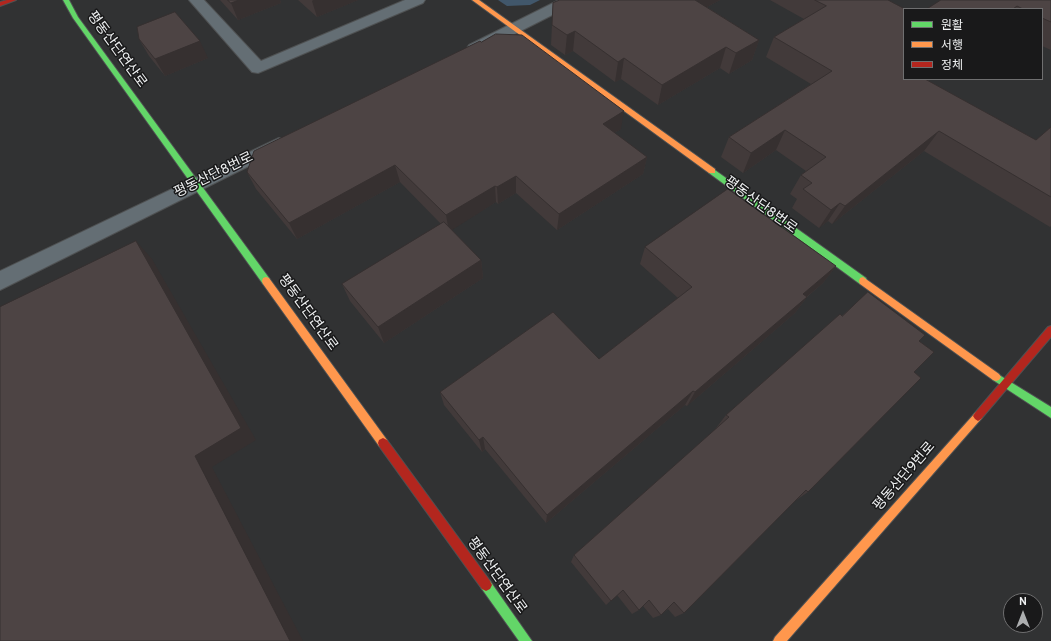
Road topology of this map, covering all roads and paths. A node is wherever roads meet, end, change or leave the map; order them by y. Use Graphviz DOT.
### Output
graph roads {
  1 [pos="13,0"];
  2 [pos="66,0"];
  3 [pos="196,0"];
  4 [pos="418,0"];
  5 [pos="475,0"];
  6 [pos="571,0"];
  7 [pos="0,4"];
  8 [pos="514,28"];
  9 [pos="457,56"];
  10 [pos="295,136"];
  11 [pos="197,184"];
  12 [pos="0,281"];
  13 [pos="1051,330"];
  14 [pos="1006,384"];
  15 [pos="1051,413"];
  16 [pos="526,641"];
  17 [pos="779,641"];
  1 -- 7 [label="street"];
  2 -- 11 [label="street, 평동산단연산로"];
  3 -- 4 [label="street"];
  5 -- 8 [label="street, 평동산단8번로"];
  6 -- 8 [label="street"];
  8 -- 9 [label="street"];
  8 -- 14 [label="street, 평동산단8번로"];
  10 -- 11 [label="street, 평동산단8번로"];
  11 -- 12 [label="street, 평동산단8번로"];
  11 -- 16 [label="street, 평동산단연산로"];
  13 -- 14 [label="street, 평동산단9번로"];
  14 -- 15 [label="street, 평동산단8번로"];
  14 -- 17 [label="street, 평동산단9번로"];
}
